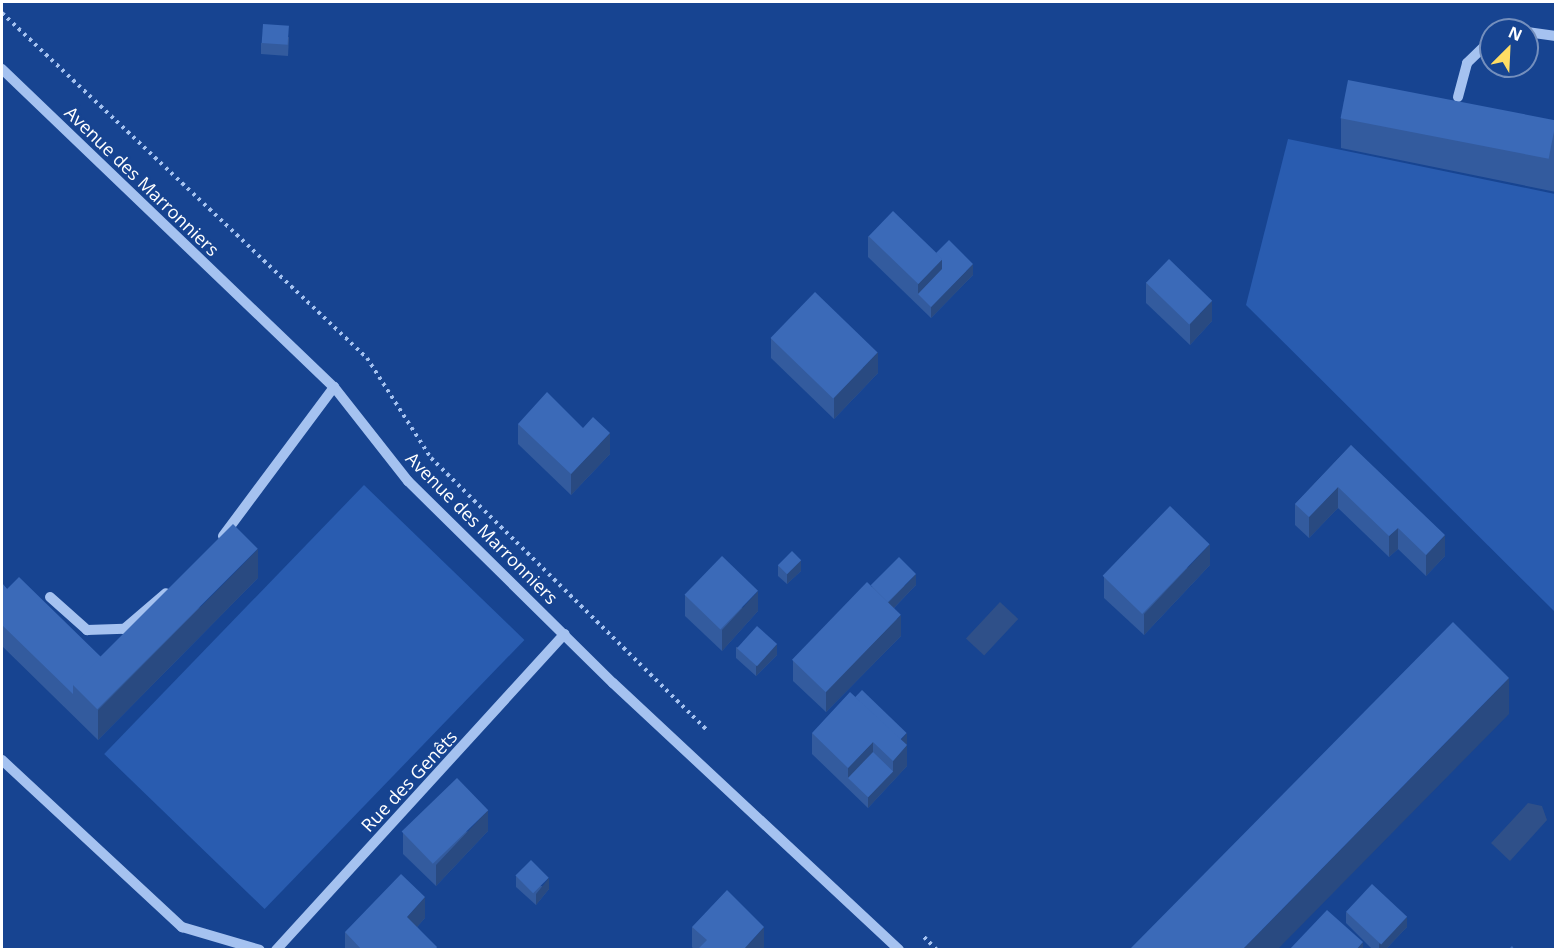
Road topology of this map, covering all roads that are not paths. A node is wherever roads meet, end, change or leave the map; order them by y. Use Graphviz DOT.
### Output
graph roads {
  1 [pos="1539,34"];
  2 [pos="1556,36"];
  3 [pos="1479,52"];
  4 [pos="2,69"];
  5 [pos="1458,97"];
  6 [pos="334,387"];
  7 [pos="215,548"];
  8 [pos="174,586"];
  9 [pos="50,597"];
  10 [pos="565,634"];
  11 [pos="2,760"];
  12 [pos="260,950"];
  13 [pos="276,950"];
  14 [pos="899,950"];
  1 -- 2 [label="street"];
  3 -- 5 [label="street"];
  4 -- 6 [label="street, Avenue des Marronniers"];
  6 -- 7 [label="street"];
  6 -- 10 [label="street, Avenue des Marronniers"];
  8 -- 9 [label="street"];
  10 -- 13 [label="street, Rue des Genêts"];
  10 -- 14 [label="street, Avenue des Marronniers"];
  11 -- 12 [label="street"];
}
